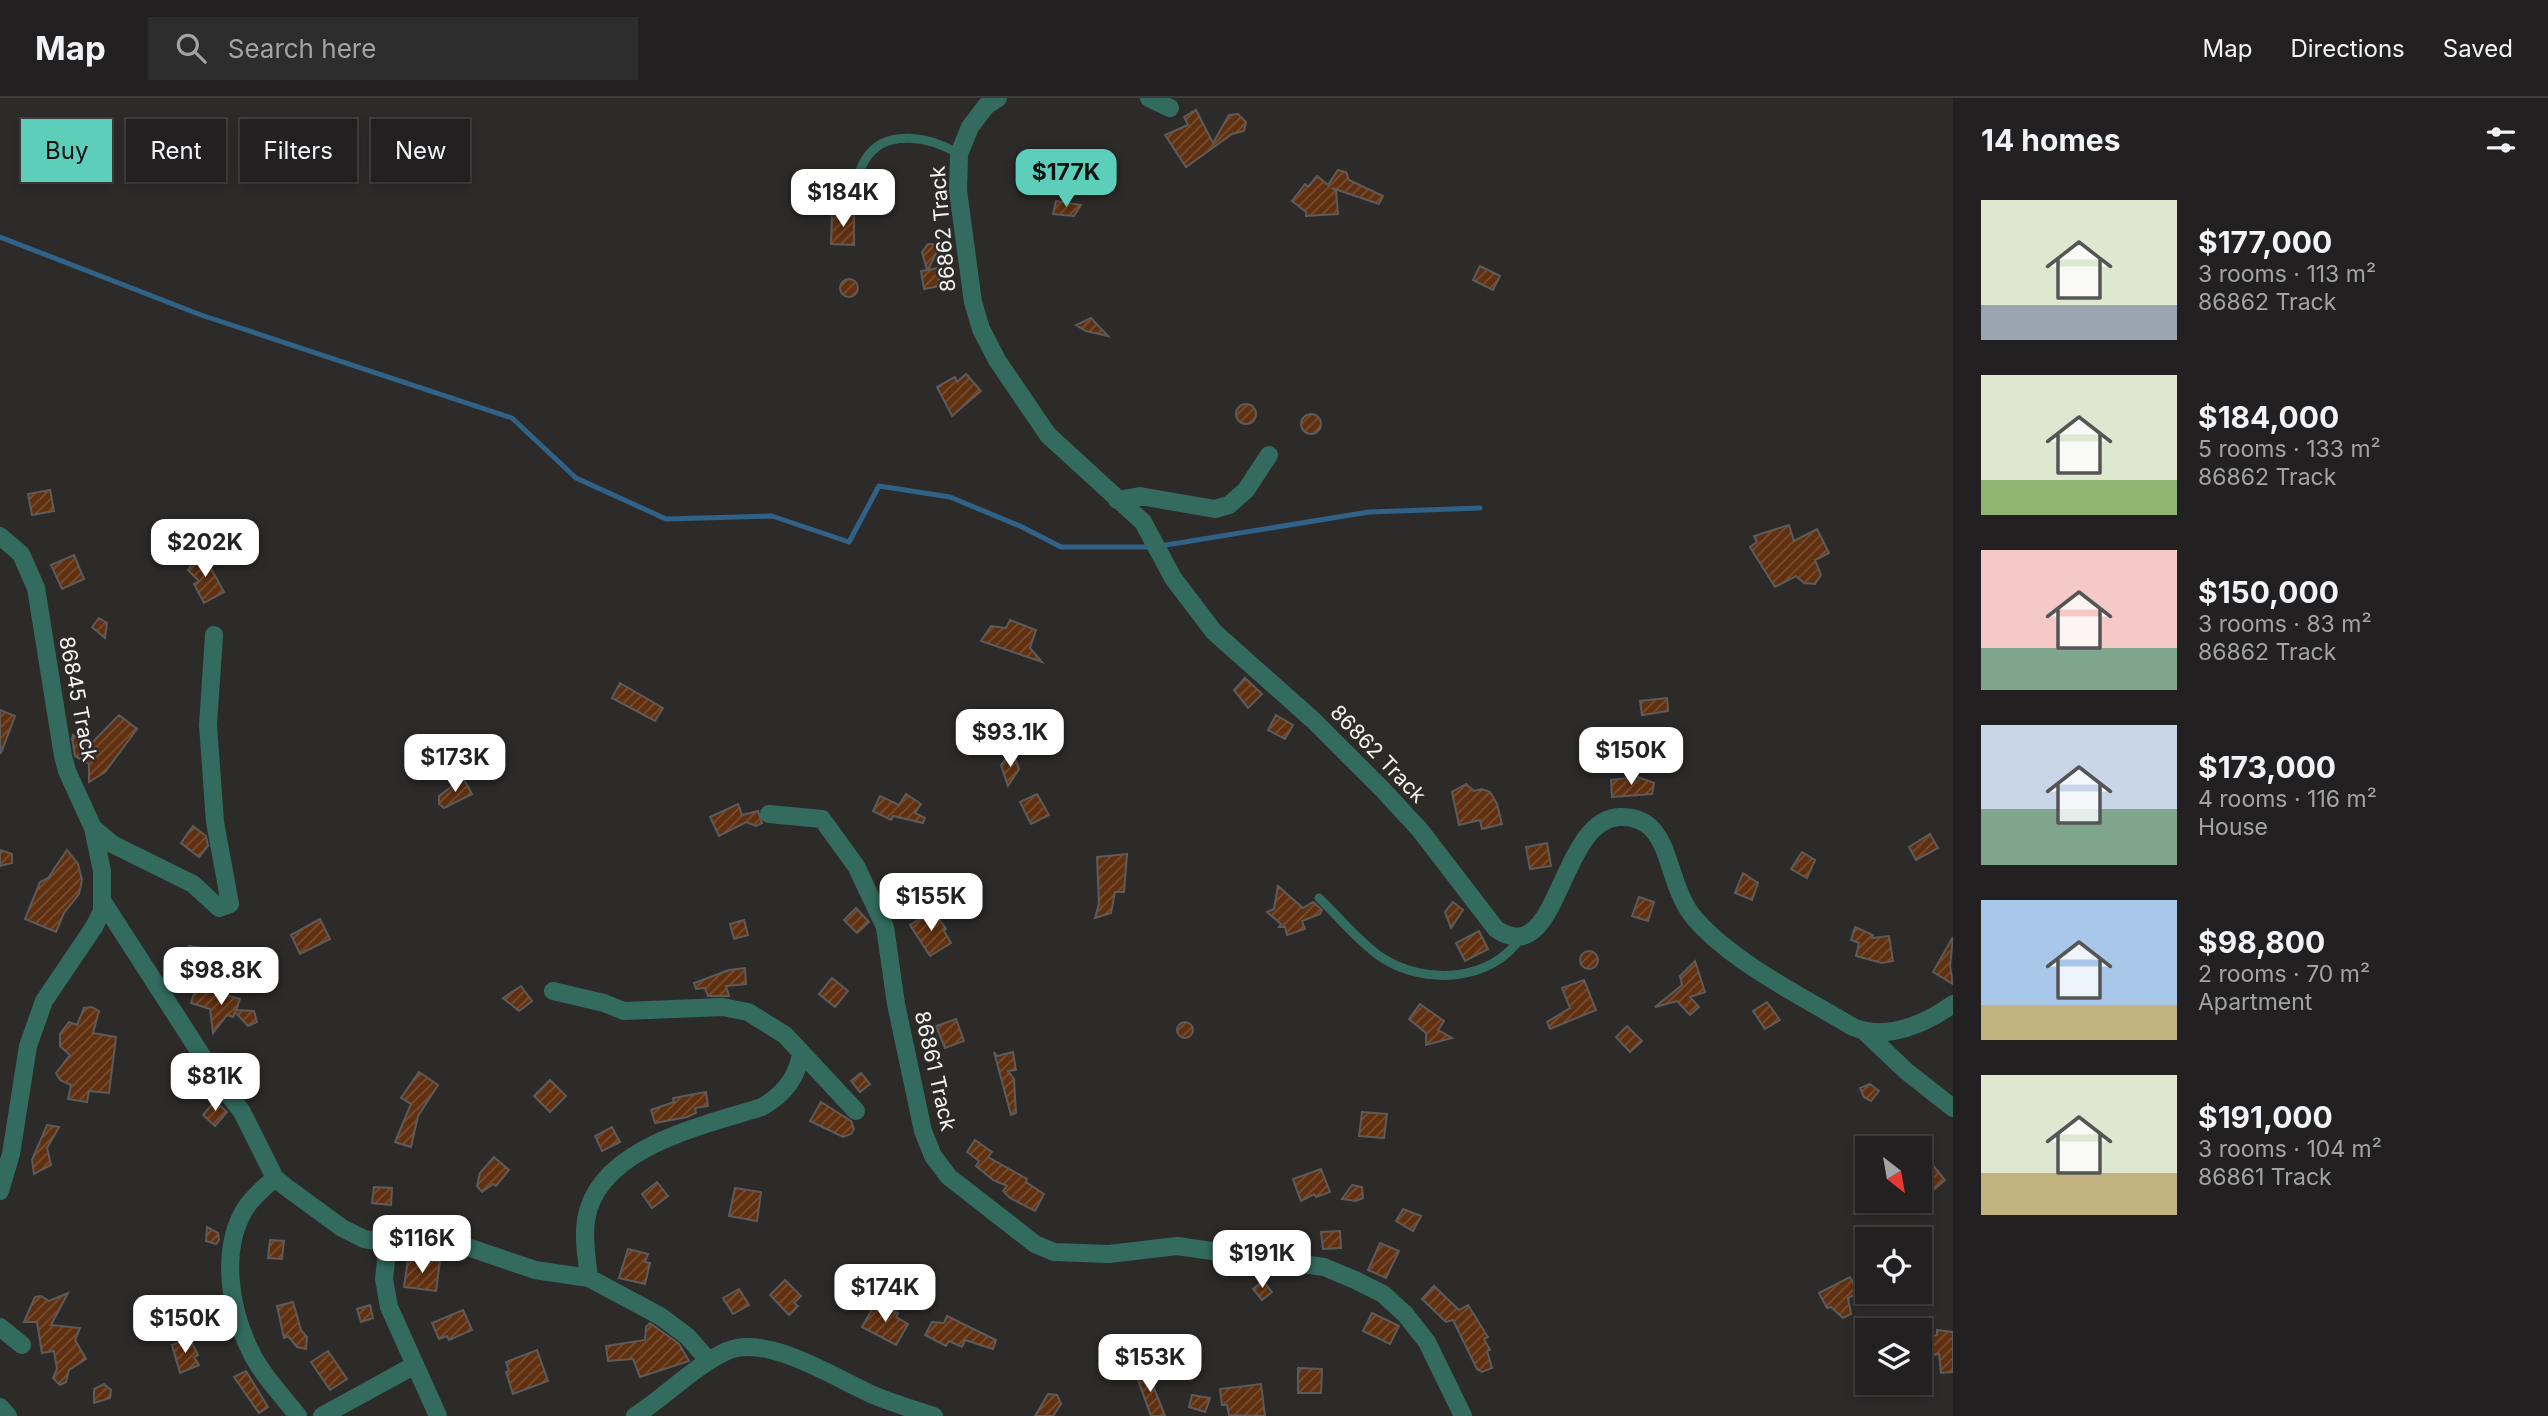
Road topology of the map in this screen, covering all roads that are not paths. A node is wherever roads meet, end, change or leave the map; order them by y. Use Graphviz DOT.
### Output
graph roads {
  1 [pos="998,98"];
  2 [pos="1149,98"];
  3 [pos="1170,108"];
  4 [pos="958,154"];
  5 [pos="849,201"];
  6 [pos="1269,455"];
  7 [pos="1117,500"];
  8 [pos="0,536"];
  9 [pos="214,635"];
  10 [pos="769,814"];
  11 [pos="93,828"];
  12 [pos="1319,898"];
  13 [pos="103,902"];
  14 [pos="1521,937"];
  15 [pos="553,991"];
  16 [pos="1953,1004"];
  17 [pos="1865,1032"];
  18 [pos="801,1052"];
  19 [pos="1953,1108"];
  20 [pos="856,1111"];
  21 [pos="275,1178"];
  22 [pos="0,1191"];
  23 [pos="388,1243"];
  24 [pos="589,1278"];
  25 [pos="0,1327"];
  26 [pos="22,1345"];
  27 [pos="709,1361"];
  28 [pos="415,1365"];
  29 [pos="0,1407"];
  30 [pos="8,1416"];
  31 [pos="298,1416"];
  32 [pos="322,1416"];
  33 [pos="438,1416"];
  34 [pos="635,1416"];
  35 [pos="934,1416"];
  36 [pos="1463,1416"];
  1 -- 4 [label="street, 86862 Track"];
  2 -- 3 [label="street"];
  4 -- 5 [label="lane"];
  4 -- 7 [label="street, 86862 Track"];
  6 -- 7 [label="street"];
  7 -- 14 [label="street, 86862 Track"];
  8 -- 11 [label="street, 86845 Track"];
  9 -- 11 [label="street"];
  10 -- 36 [label="street, 86861 Track"];
  11 -- 13 [label="street, 86845 Track"];
  12 -- 14 [label="lane"];
  13 -- 21 [label="street"];
  13 -- 22 [label="street, 86845 Track"];
  14 -- 17 [label="street"];
  15 -- 18 [label="street"];
  16 -- 17 [label="street"];
  17 -- 19 [label="street"];
  18 -- 20 [label="street"];
  18 -- 24 [label="street"];
  21 -- 23 [label="street"];
  21 -- 31 [label="street"];
  23 -- 24 [label="street"];
  23 -- 28 [label="street"];
  24 -- 27 [label="street"];
  25 -- 26 [label="street"];
  27 -- 34 [label="street"];
  27 -- 35 [label="street"];
  28 -- 32 [label="street"];
  28 -- 33 [label="street"];
  29 -- 30 [label="street"];
}
